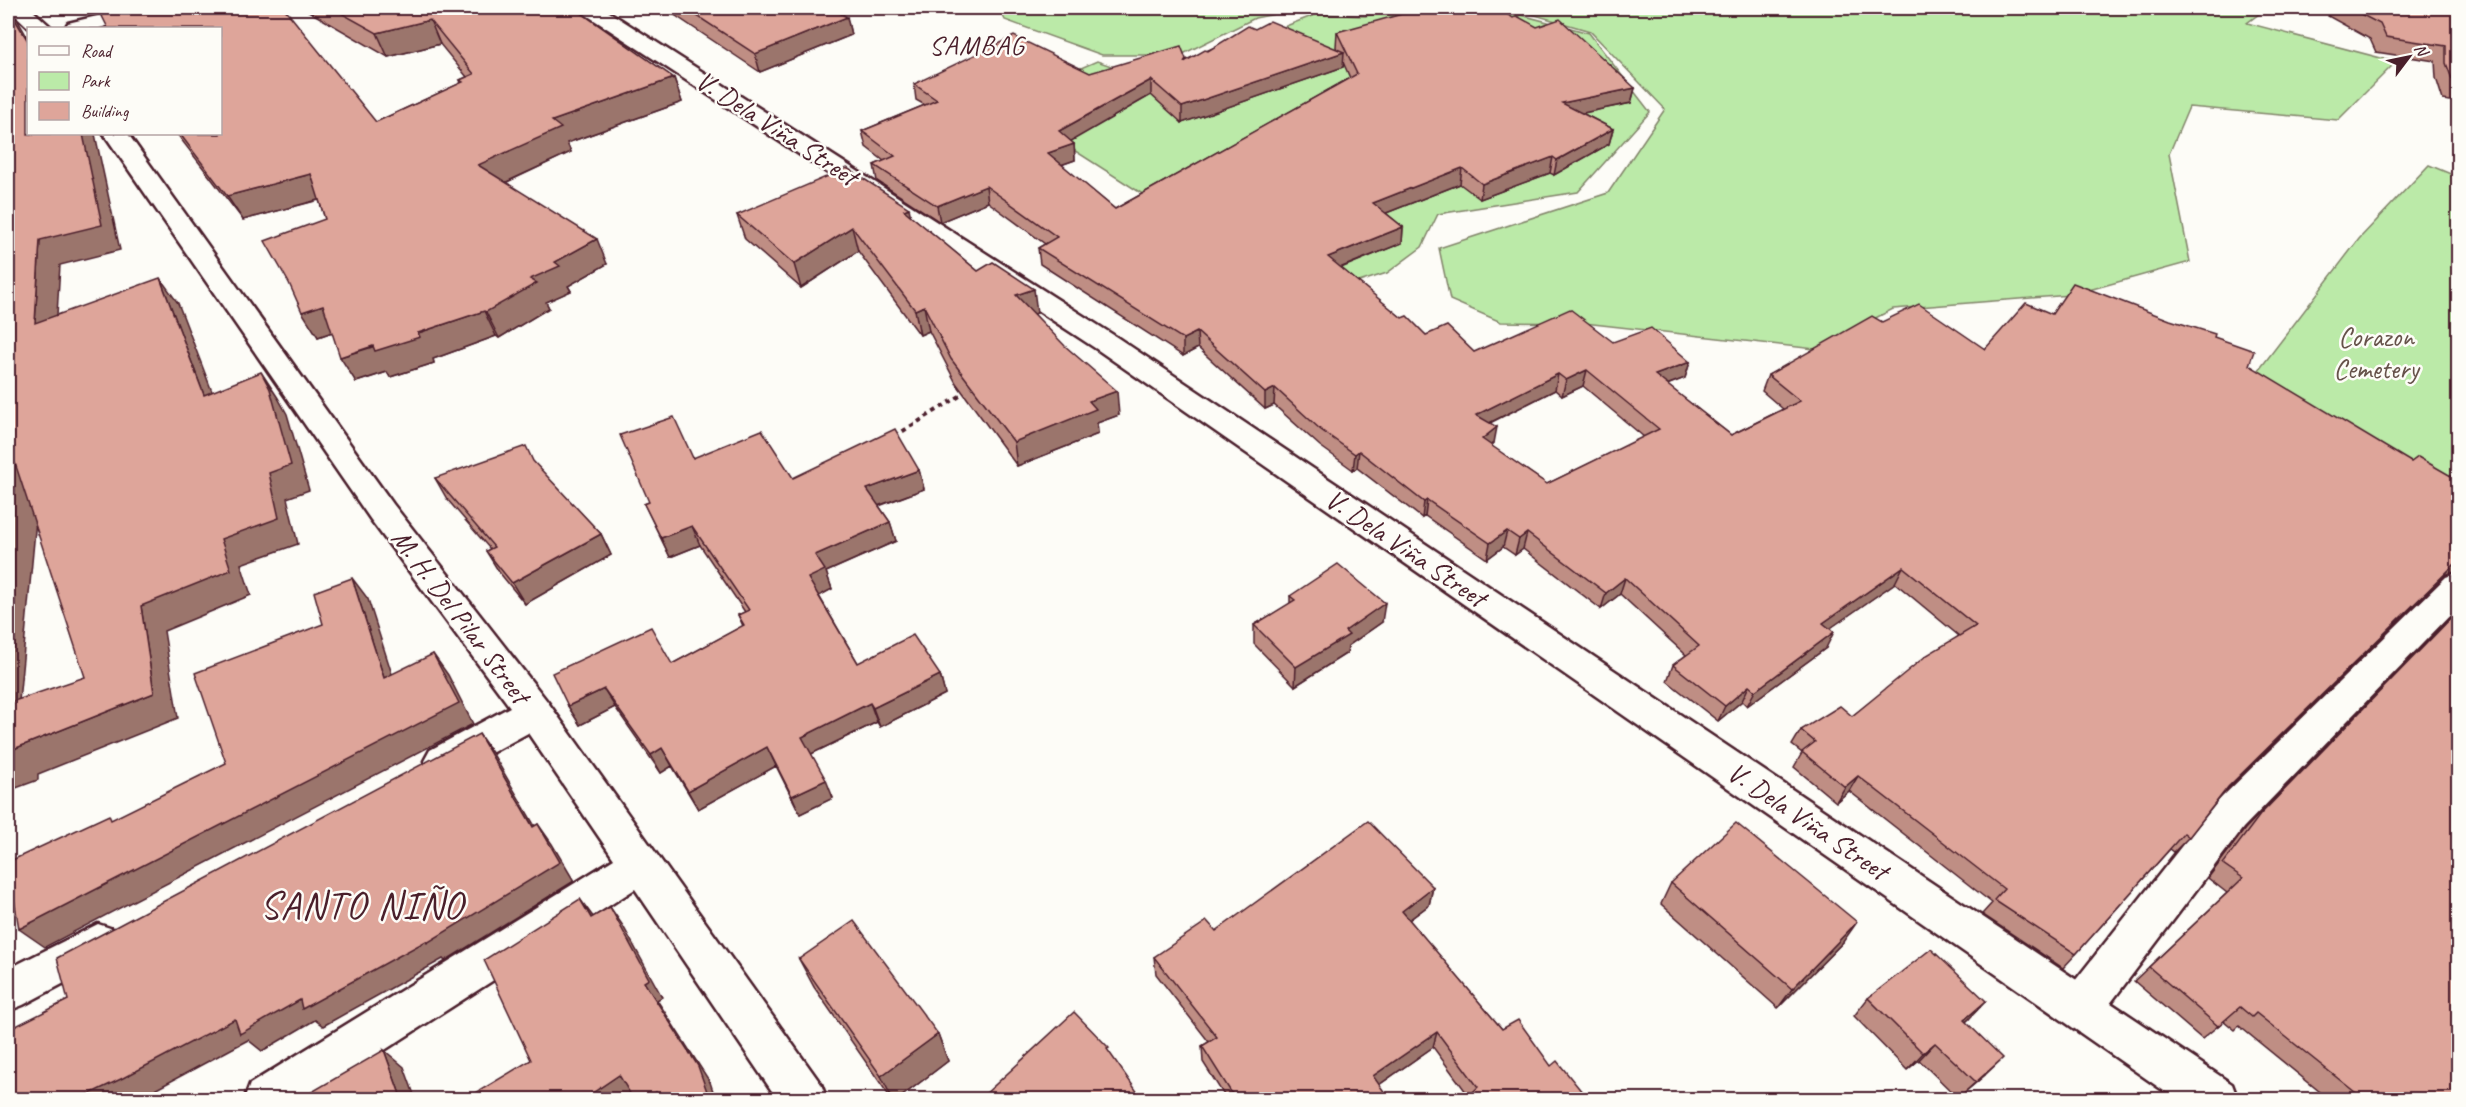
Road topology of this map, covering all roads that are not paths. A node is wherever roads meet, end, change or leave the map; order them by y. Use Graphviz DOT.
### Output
graph roads {
  1 [pos="18,8"];
  2 [pos="154,8"];
  3 [pos="589,8"];
  4 [pos="40,27"];
  5 [pos="80,27"];
  6 [pos="117,135"];
  7 [pos="2458,586"];
  8 [pos="534,712"];
  9 [pos="408,779"];
  10 [pos="640,864"];
  11 [pos="134,924"];
  12 [pos="8,991"];
  13 [pos="2082,1006"];
  14 [pos="266,1100"];
  15 [pos="805,1100"];
  16 [pos="2216,1100"];
  1 -- 4 [label="street"];
  2 -- 5 [label="street"];
  3 -- 13 [label="street, V. Dela Viña Street"];
  6 -- 8 [label="street, M. H. Del Pilar Street"];
  7 -- 13 [label="street"];
  8 -- 9 [label="street"];
  8 -- 10 [label="street, M. H. Del Pilar Street"];
  10 -- 14 [label="street"];
  10 -- 15 [label="street, M. H. Del Pilar Street"];
  11 -- 12 [label="street"];
  13 -- 16 [label="street, V. Dela Viña Street"];
}
